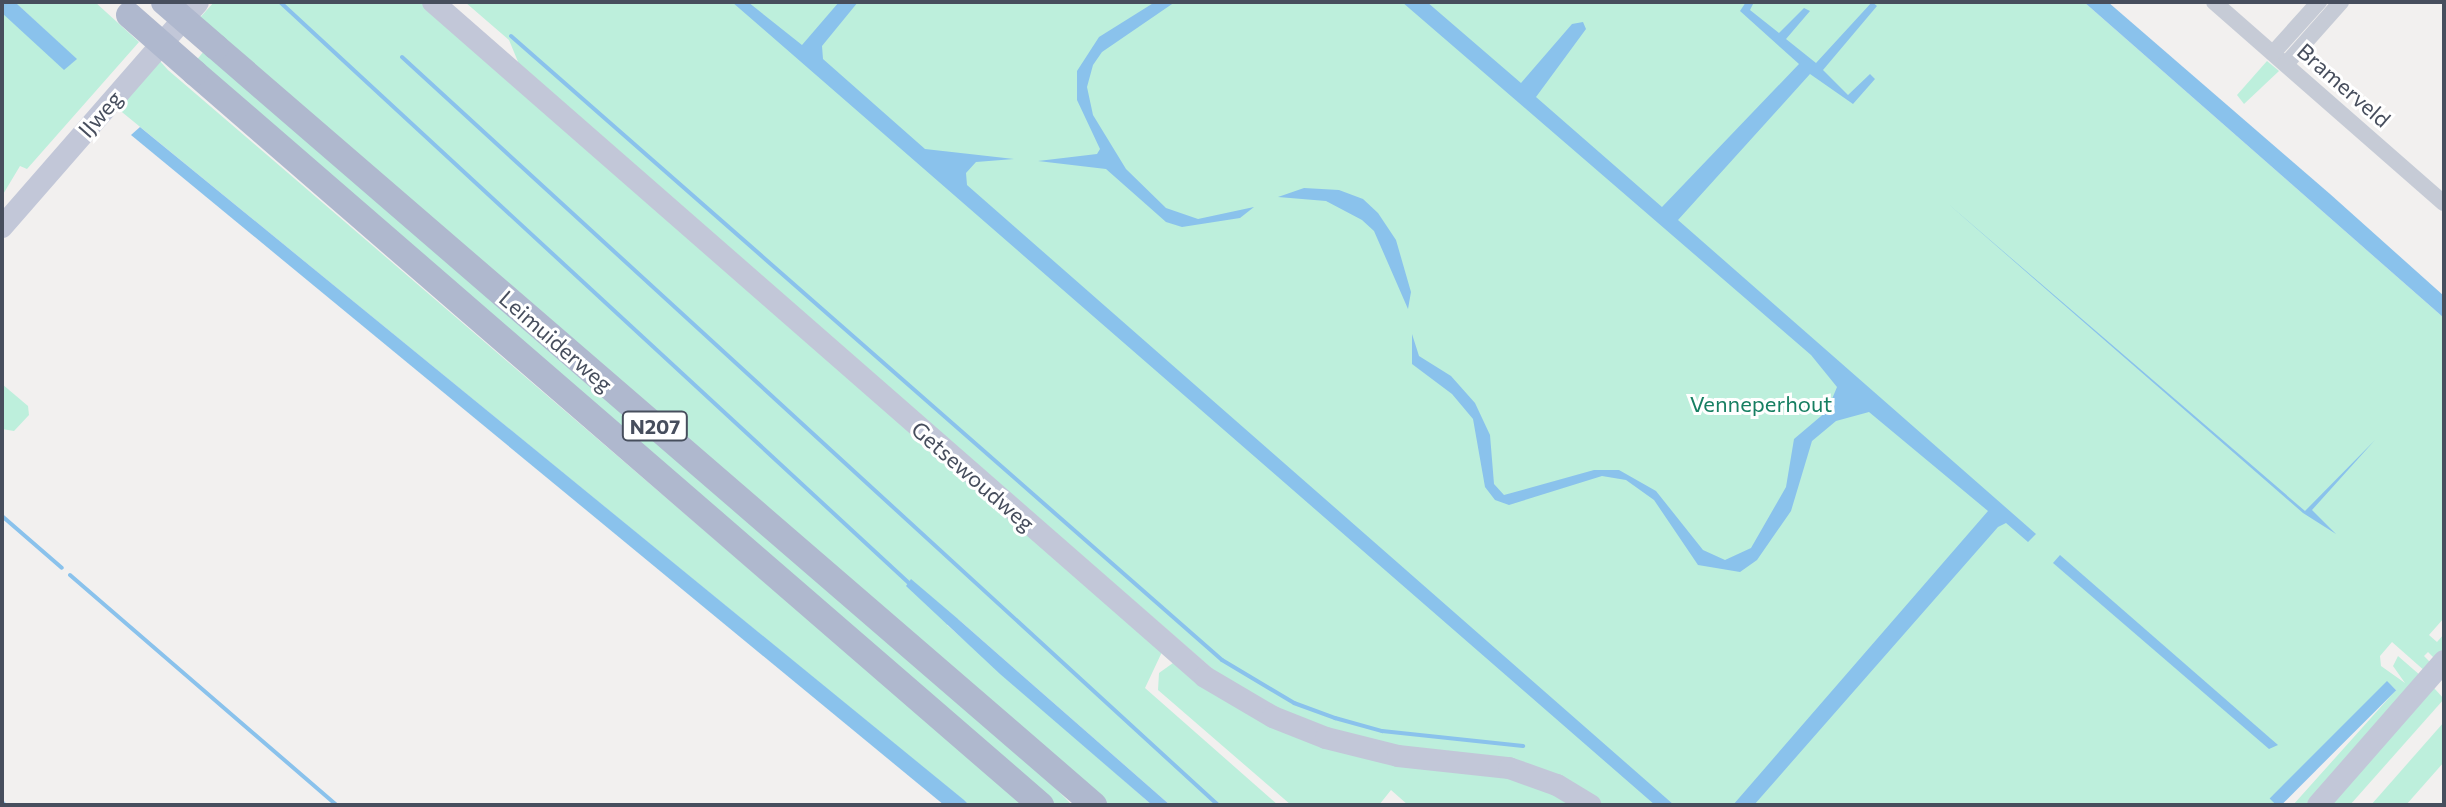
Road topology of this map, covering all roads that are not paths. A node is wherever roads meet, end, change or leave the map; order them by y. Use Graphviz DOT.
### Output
graph roads {
  1 [pos="164,2"];
  2 [pos="198,2"];
  3 [pos="433,2"];
  4 [pos="2214,2"];
  5 [pos="2319,2"];
  6 [pos="2341,2"];
  7 [pos="121,8"];
  8 [pos="2273,53"];
  9 [pos="2286,64"];
  10 [pos="2444,203"];
  11 [pos="2,227"];
  12 [pos="2444,661"];
  13 [pos="1041,805"];
  14 [pos="1094,805"];
  15 [pos="1590,805"];
  16 [pos="2318,805"];
  1 -- 14 [label="main road, Leimuiderweg / N207, bridge"];
  2 -- 11 [label="street, IJweg"];
  3 -- 15 [label="street, Getsewoudweg"];
  4 -- 8 [label="street, Bramerveld"];
  5 -- 8 [label="street"];
  6 -- 9 [label="street"];
  7 -- 13 [label="main road, Leimuiderweg / N207, bridge"];
  8 -- 9 [label="street, Bramerveld"];
  9 -- 10 [label="street, Bramerveld"];
  12 -- 16 [label="street"];
}
